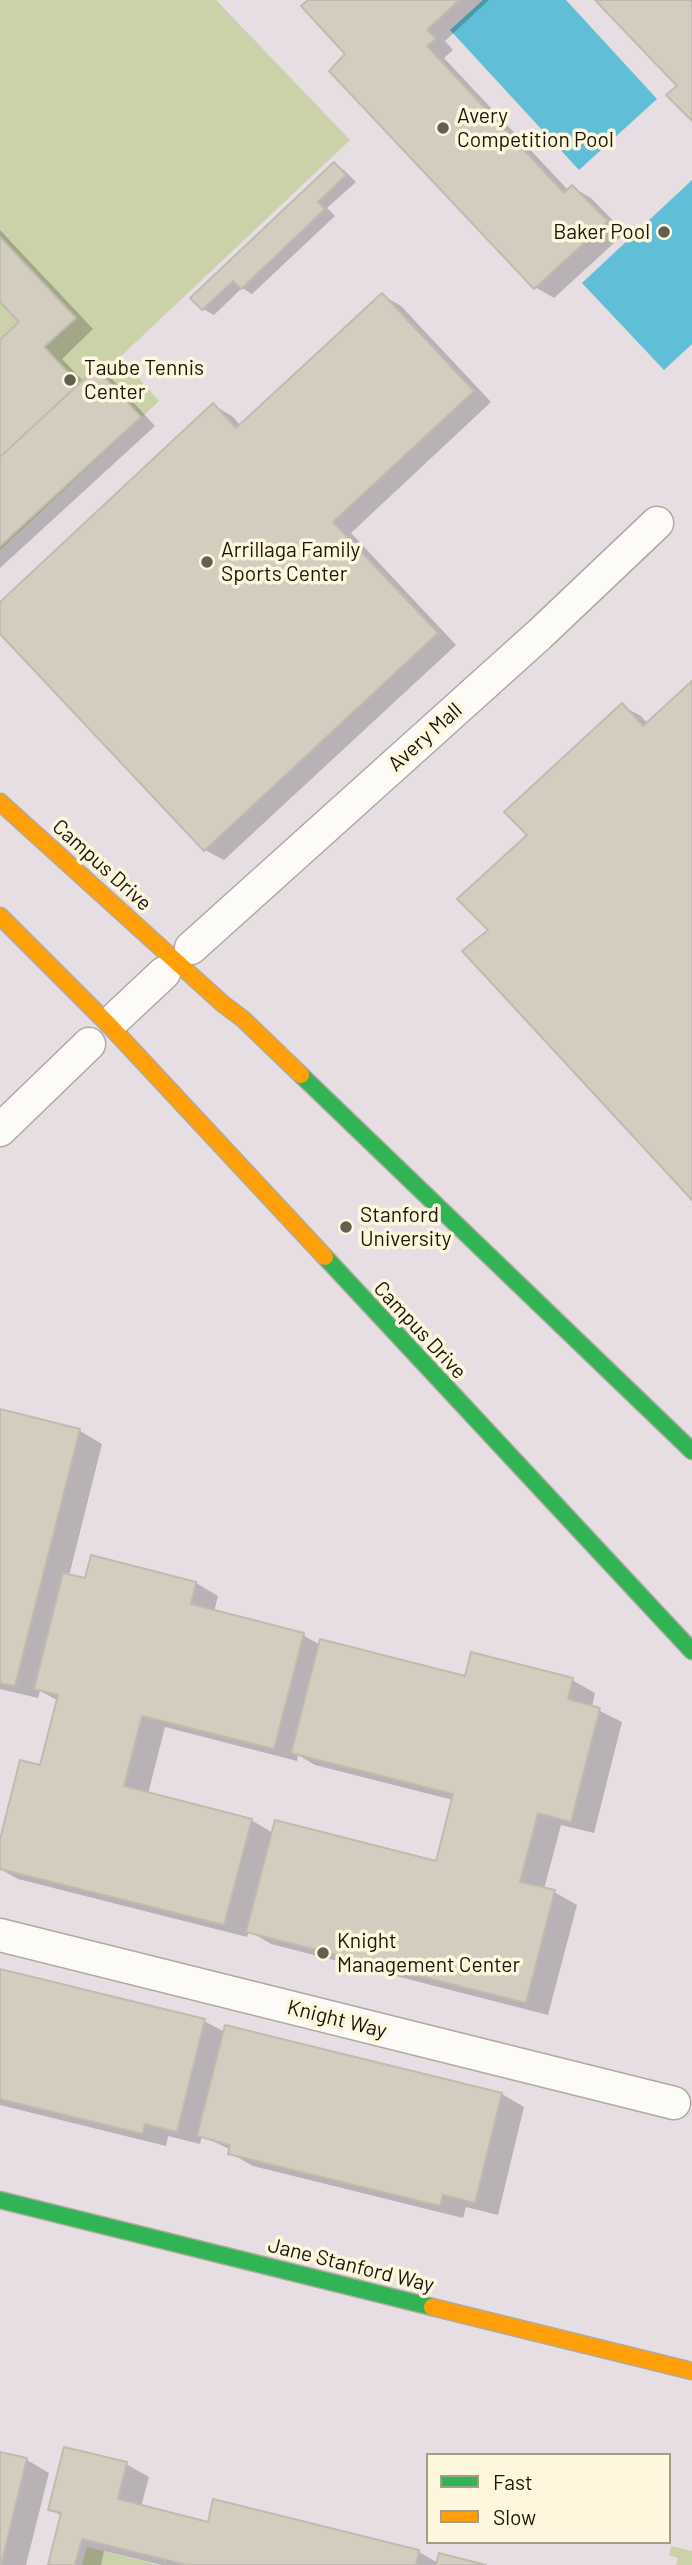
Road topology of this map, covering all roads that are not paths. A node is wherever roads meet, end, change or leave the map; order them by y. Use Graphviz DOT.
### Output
graph roads {
  1 [pos="657,523"];
  2 [pos="0,802"];
  3 [pos="0,916"];
  4 [pos="191,948"];
  5 [pos="164,973"];
  6 [pos="117,1017"];
  7 [pos="89,1044"];
  8 [pos="0,1130"];
  9 [pos="692,1451"];
  10 [pos="692,1651"];
  11 [pos="0,1935"];
  12 [pos="674,2103"];
  13 [pos="0,2200"];
  14 [pos="692,2371"];
  1 -- 4 [label="street, Avery Mall"];
  2 -- 9 [label="street, Campus Drive"];
  3 -- 10 [label="street, Campus Drive"];
  5 -- 6 [label="street"];
  7 -- 8 [label="street"];
  11 -- 12 [label="street, Knight Way"];
  13 -- 14 [label="street, Jane Stanford Way"];
}
